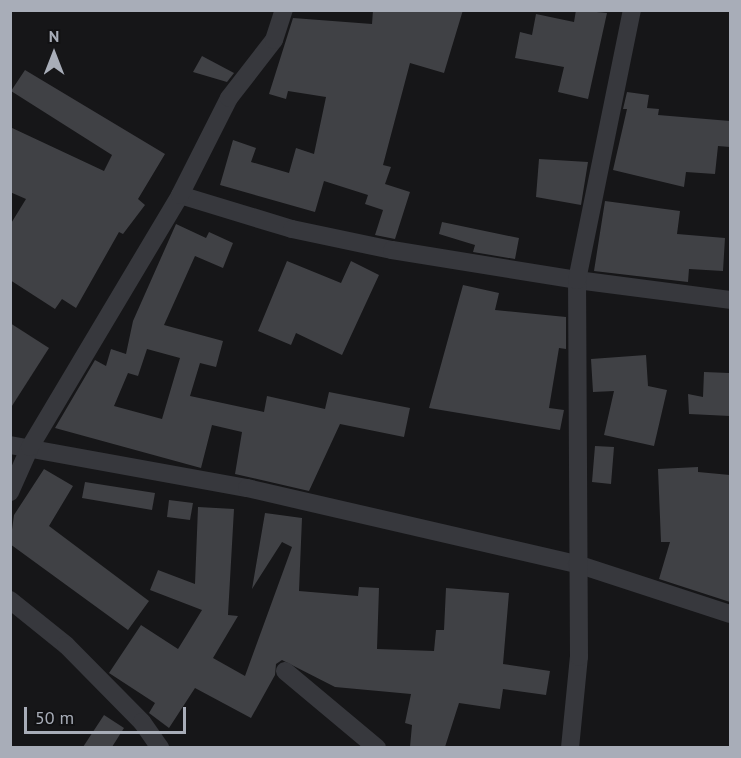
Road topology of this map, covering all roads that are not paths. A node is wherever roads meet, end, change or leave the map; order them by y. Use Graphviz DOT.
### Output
graph roads {
  1 [pos="284,10"];
  2 [pos="632,10"];
  3 [pos="180,195"];
  4 [pos="577,280"];
  5 [pos="730,300"];
  6 [pos="10,444"];
  7 [pos="30,447"];
  8 [pos="10,492"];
  9 [pos="577,564"];
  10 [pos="10,600"];
  11 [pos="730,615"];
  12 [pos="285,671"];
  13 [pos="160,747"];
  14 [pos="377,747"];
  15 [pos="570,747"];
  1 -- 3 [label="street"];
  2 -- 4 [label="street"];
  3 -- 4 [label="street"];
  3 -- 7 [label="street"];
  4 -- 5 [label="street"];
  4 -- 9 [label="street"];
  6 -- 7 [label="street"];
  7 -- 8 [label="street"];
  7 -- 9 [label="street"];
  9 -- 11 [label="street"];
  9 -- 15 [label="street"];
  10 -- 13 [label="street"];
  12 -- 14 [label="street"];
}
